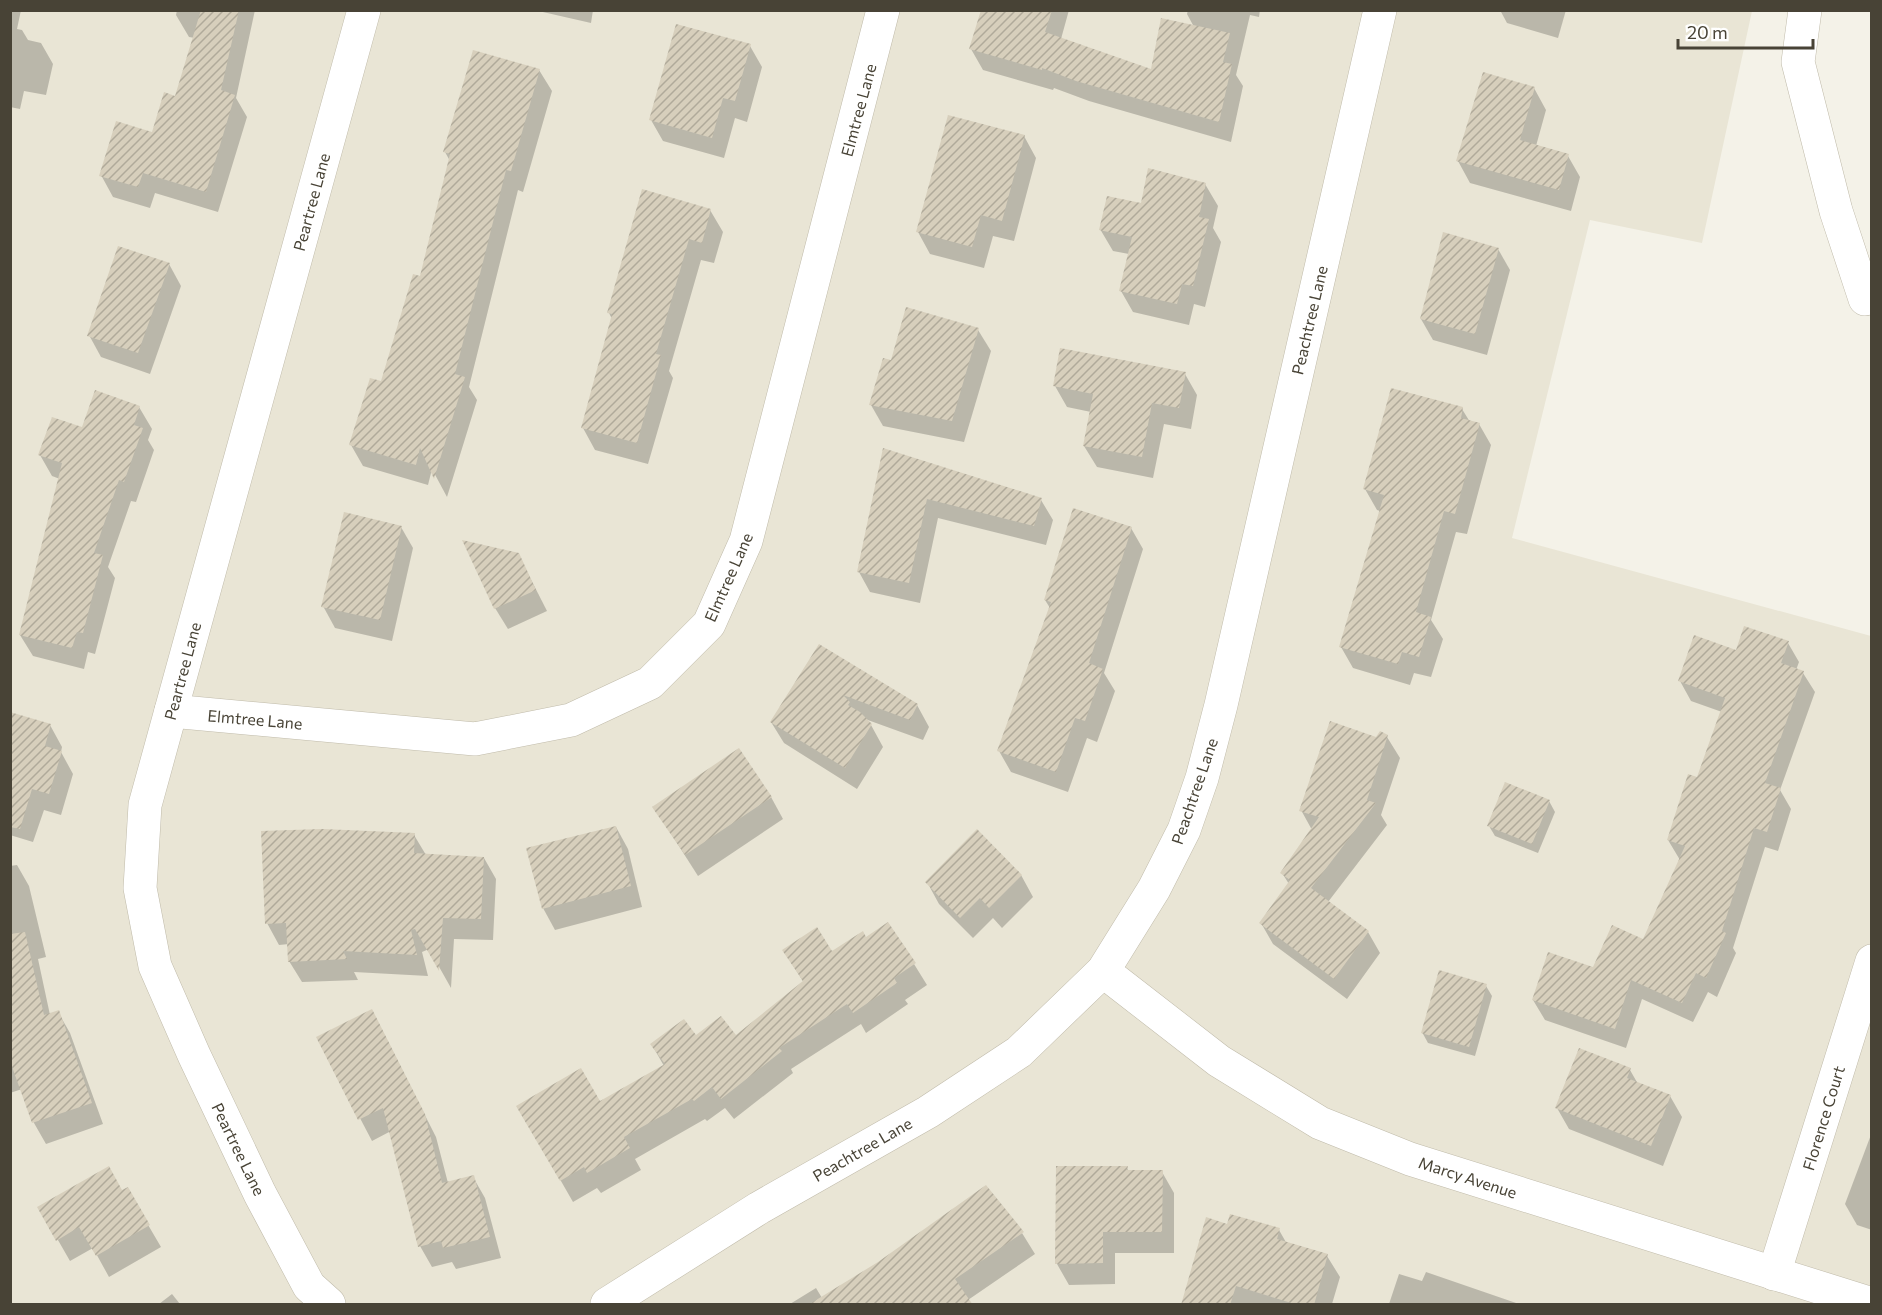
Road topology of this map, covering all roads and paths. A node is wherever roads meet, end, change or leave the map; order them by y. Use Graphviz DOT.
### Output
graph roads {
  1 [pos="364,10"];
  2 [pos="883,10"];
  3 [pos="1380,10"];
  4 [pos="1805,10"];
  5 [pos="1865,298"];
  6 [pos="171,711"];
  7 [pos="1872,961"];
  8 [pos="1103,971"];
  9 [pos="1774,1274"];
  10 [pos="1872,1304"];
  11 [pos="329,1305"];
  12 [pos="606,1305"];
  1 -- 6 [label="street, Peartree Lane"];
  2 -- 6 [label="street, Elmtree Lane"];
  3 -- 8 [label="street, Peachtree Lane"];
  4 -- 5 [label="street"];
  6 -- 11 [label="street, Peartree Lane"];
  7 -- 9 [label="street, Florence Court"];
  8 -- 9 [label="street, Marcy Avenue"];
  8 -- 12 [label="street, Peachtree Lane"];
  9 -- 10 [label="street, Marcy Avenue"];
}
